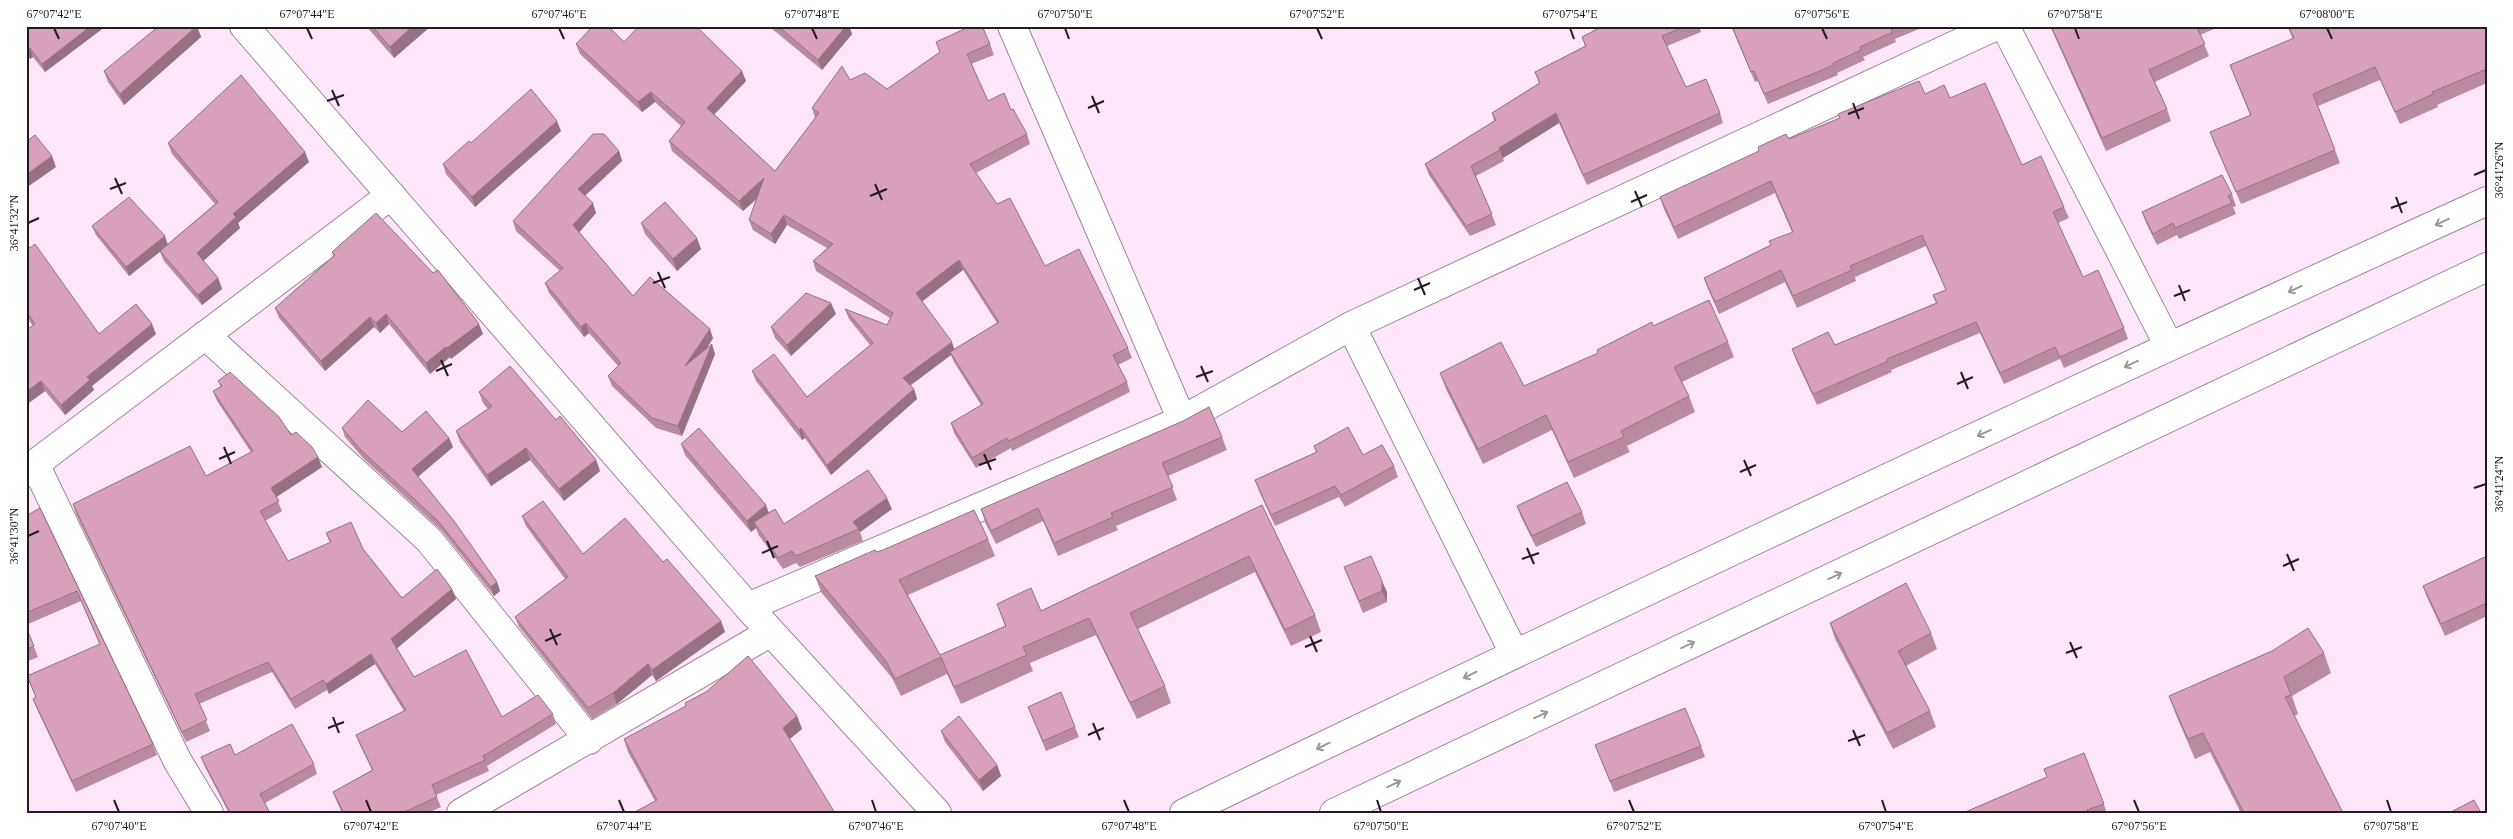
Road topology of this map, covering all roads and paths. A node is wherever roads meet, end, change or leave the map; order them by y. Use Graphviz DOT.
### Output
graph roads {
  1 [pos="244,26"];
  2 [pos="1012,26"];
  3 [pos="1996,26"];
  4 [pos="2005,26"];
  5 [pos="391,195"];
  6 [pos="2487,201"];
  7 [pos="2487,267"];
  8 [pos="1351,326"];
  9 [pos="205,335"];
  10 [pos="2169,346"];
  11 [pos="1182,420"];
  12 [pos="31,468"];
  13 [pos="748,606"];
  14 [pos="772,632"];
  15 [pos="1514,654"];
  16 [pos="589,740"];
  17 [pos="209,813"];
  18 [pos="461,813"];
  19 [pos="937,813"];
  20 [pos="1184,813"];
  21 [pos="1334,813"];
  1 -- 5 [label="street"];
  2 -- 11 [label="street"];
  3 -- 8 [label="street"];
  4 -- 10 [label="street"];
  5 -- 9 [label="street"];
  5 -- 13 [label="street"];
  6 -- 10 [label="street, one-way"];
  21 -- 7 [label="street, one-way"];
  8 -- 11 [label="street"];
  8 -- 15 [label="street"];
  9 -- 12 [label="street"];
  9 -- 16 [label="street"];
  10 -- 15 [label="street, one-way"];
  11 -- 13 [label="street"];
  12 -- 17 [label="street"];
  13 -- 14 [label="street"];
  14 -- 16 [label="street"];
  14 -- 19 [label="street"];
  15 -- 20 [label="street, one-way"];
  16 -- 18 [label="street"];
}
